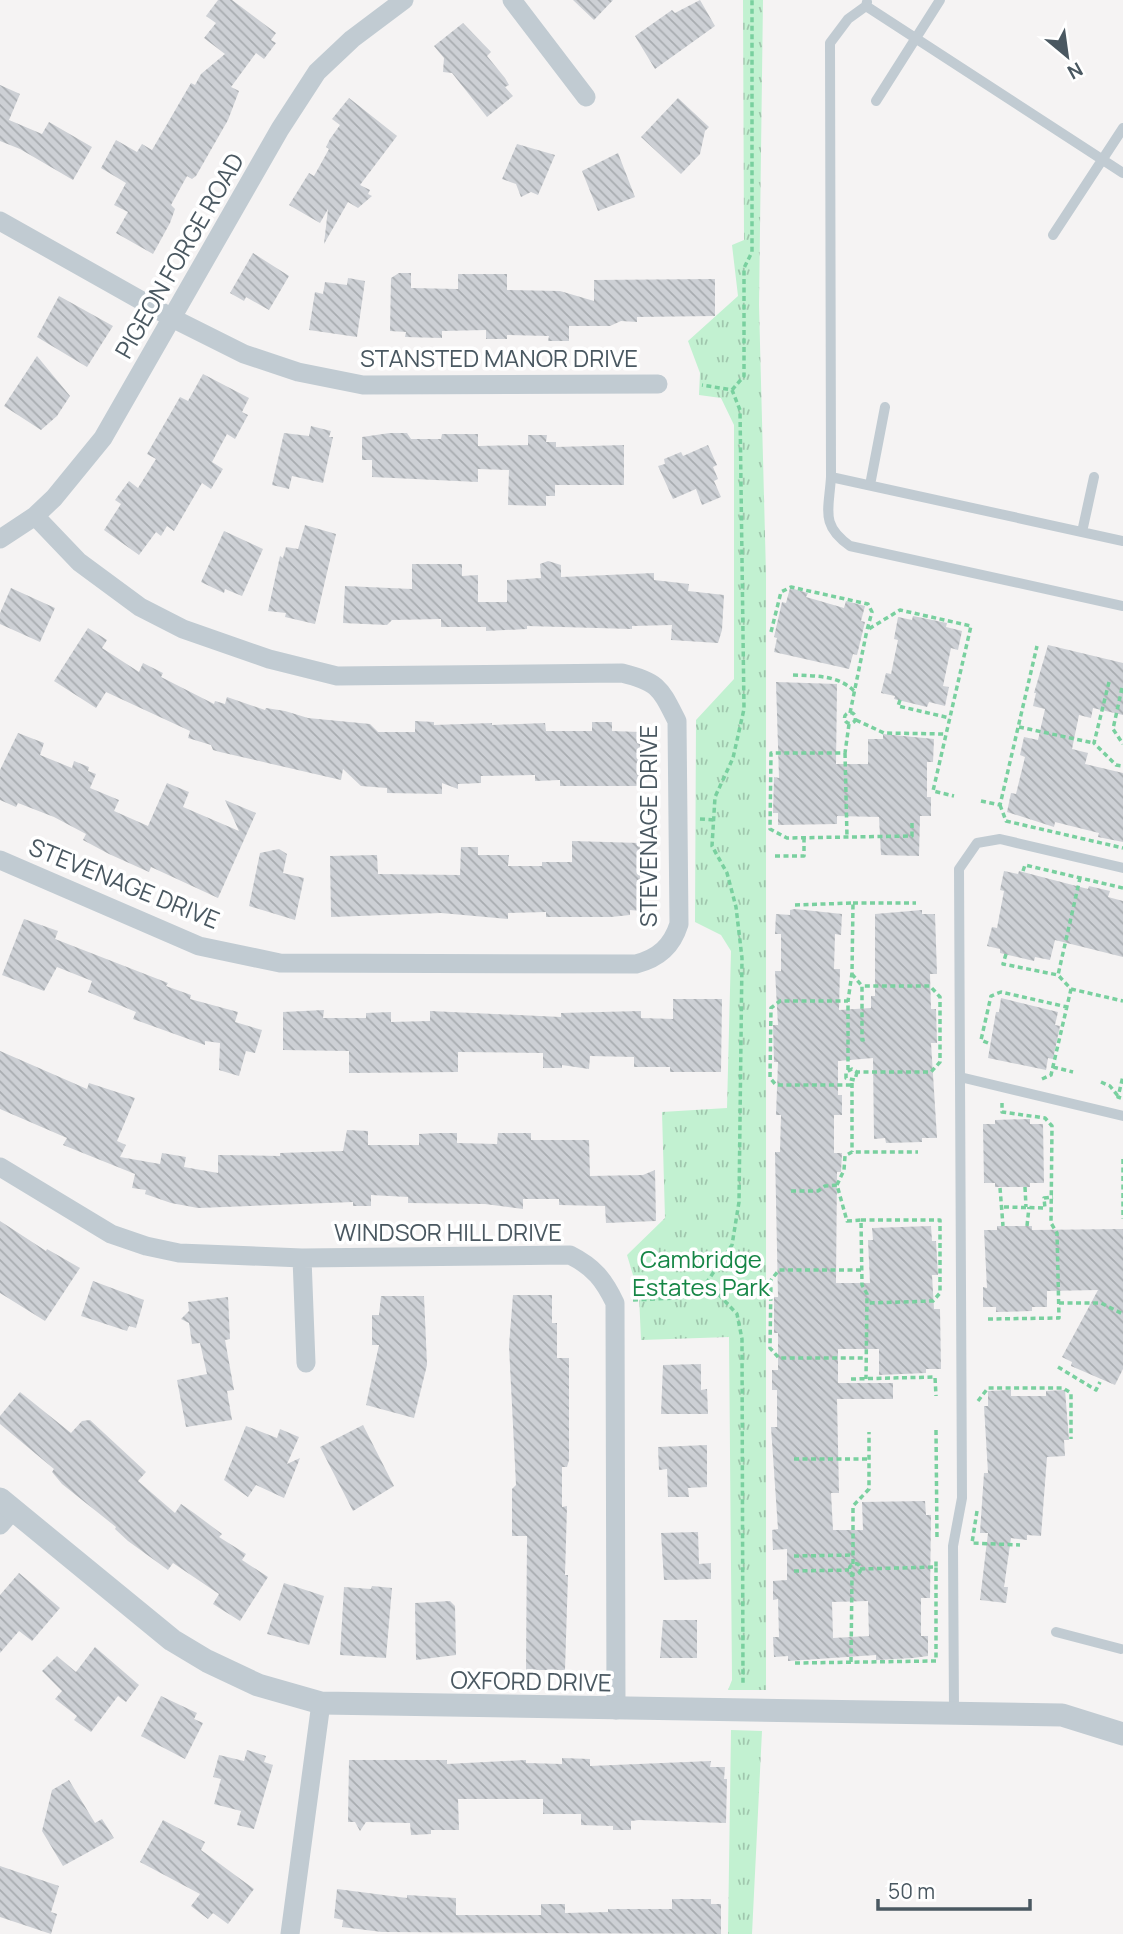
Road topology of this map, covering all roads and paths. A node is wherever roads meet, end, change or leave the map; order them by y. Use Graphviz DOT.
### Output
graph roads {
  1 [pos="404,0"];
  2 [pos="512,0"];
  3 [pos="752,0"];
  4 [pos="940,0"];
  5 [pos="866,3"];
  6 [pos="916,39"];
  7 [pos="586,97"];
  8 [pos="876,101"];
  9 [pos="1123,128"];
  10 [pos="1102,160"];
  11 [pos="1123,173"];
  12 [pos="0,221"];
  13 [pos="1053,235"];
  14 [pos="174,319"];
  15 [pos="658,384"];
  16 [pos="702,385"];
  17 [pos="732,390"];
  18 [pos="885,407"];
  19 [pos="831,477"];
  20 [pos="1094,477"];
  21 [pos="870,485"];
  22 [pos="35,516"];
  23 [pos="1082,532"];
  24 [pos="0,539"];
  25 [pos="1123,541"];
  26 [pos="1123,606"];
  27 [pos="867,630"];
  28 [pos="771,632"];
  29 [pos="1037,646"];
  30 [pos="793,675"];
  31 [pos="1109,682"];
  32 [pos="1122,688"];
  33 [pos="855,692"];
  34 [pos="900,700"];
  35 [pos="850,713"];
  36 [pos="950,719"];
  37 [pos="856,720"];
  38 [pos="849,724"];
  39 [pos="1018,727"];
  40 [pos="946,734"];
  41 [pos="1094,743"];
  42 [pos="1123,744"];
  43 [pos="845,752"];
  44 [pos="1123,766"];
  45 [pos="954,796"];
  46 [pos="981,801"];
  47 [pos="1000,805"];
  48 [pos="700,819"];
  49 [pos="714,820"];
  50 [pos="912,820"];
  51 [pos="846,837"];
  52 [pos="804,838"];
  53 [pos="1123,848"];
  54 [pos="775,856"];
  55 [pos="0,860"];
  56 [pos="1123,869"];
  57 [pos="1023,872"];
  58 [pos="1080,878"];
  59 [pos="1123,888"];
  60 [pos="853,903"];
  61 [pos="916,903"];
  62 [pos="795,905"];
  63 [pos="1006,954"];
  64 [pos="852,973"];
  65 [pos="1058,975"];
  66 [pos="862,986"];
  67 [pos="1071,989"];
  68 [pos="848,1001"];
  69 [pos="1123,1002"];
  70 [pos="1067,1007"];
  71 [pos="868,1039"];
  72 [pos="988,1043"];
  73 [pos="1054,1067"];
  74 [pos="848,1070"];
  75 [pos="856,1072"];
  76 [pos="1073,1072"];
  77 [pos="1123,1076"];
  78 [pos="960,1077"];
  79 [pos="1031,1077"];
  80 [pos="1101,1082"];
  81 [pos="852,1083"];
  82 [pos="1121,1098"];
  83 [pos="1002,1103"];
  84 [pos="1123,1116"];
  85 [pos="852,1152"];
  86 [pos="918,1152"];
  87 [pos="1123,1159"];
  88 [pos="0,1167"];
  89 [pos="837,1185"];
  90 [pos="1025,1187"];
  91 [pos="1000,1188"];
  92 [pos="791,1191"];
  93 [pos="1053,1197"];
  94 [pos="1004,1207"];
  95 [pos="1028,1207"];
  96 [pos="1123,1219"];
  97 [pos="861,1220"];
  98 [pos="1003,1226"];
  99 [pos="1027,1226"];
  100 [pos="302,1258"];
  101 [pos="862,1270"];
  102 [pos="707,1282"];
  103 [pos="633,1300"];
  104 [pos="867,1303"];
  105 [pos="1059,1303"];
  106 [pos="1123,1314"];
  107 [pos="988,1319"];
  108 [pos="866,1358"];
  109 [pos="306,1363"];
  110 [pos="1058,1367"];
  111 [pos="851,1379"];
  112 [pos="866,1379"];
  113 [pos="1100,1381"];
  114 [pos="936,1396"];
  115 [pos="978,1414"];
  116 [pos="936,1430"];
  117 [pos="869,1432"];
  118 [pos="1071,1439"];
  119 [pos="794,1459"];
  120 [pos="869,1459"];
  121 [pos="977,1504"];
  122 [pos="4,1512"];
  123 [pos="937,1542"];
  124 [pos="1020,1545"];
  125 [pos="936,1554"];
  126 [pos="853,1555"];
  127 [pos="793,1556"];
  128 [pos="853,1564"];
  129 [pos="936,1567"];
  130 [pos="860,1569"];
  131 [pos="793,1571"];
  132 [pos="851,1572"];
  133 [pos="1056,1632"];
  134 [pos="1122,1648"];
  135 [pos="852,1662"];
  136 [pos="795,1663"];
  137 [pos="743,1686"];
  138 [pos="321,1703"];
  139 [pos="616,1710"];
  140 [pos="954,1711"];
  141 [pos="1123,1734"];
  142 [pos="290,1934"];
  1 -- 14 [label="street, PIGEON FORGE ROAD"];
  2 -- 7 [label="street"];
  3 -- 17 [label="path"];
  4 -- 6 [label="lane"];
  5 -- 6 [label="lane"];
  5 -- 19 [label="lane"];
  6 -- 8 [label="lane"];
  6 -- 10 [label="lane"];
  9 -- 10 [label="lane"];
  10 -- 11 [label="lane"];
  10 -- 13 [label="lane"];
  12 -- 14 [label="street, STANSTED MANOR DRIVE"];
  14 -- 15 [label="street, STANSTED MANOR DRIVE"];
  14 -- 22 [label="street, PIGEON FORGE ROAD"];
  16 -- 17 [label="path"];
  17 -- 49 [label="path"];
  18 -- 21 [label="lane"];
  19 -- 21 [label="lane"];
  19 -- 26 [label="lane"];
  20 -- 23 [label="lane"];
  21 -- 23 [label="lane"];
  22 -- 24 [label="street, PIGEON FORGE ROAD"];
  22 -- 55 [label="street, STEVENAGE DRIVE"];
  23 -- 25 [label="lane"];
  27 -- 28 [label="path"];
  27 -- 33 [label="path"];
  27 -- 36 [label="path"];
  29 -- 39 [label="path"];
  30 -- 33 [label="path"];
  31 -- 41 [label="path"];
  32 -- 42 [label="path"];
  33 -- 35 [label="path"];
  34 -- 36 [label="path"];
  35 -- 37 [label="path"];
  35 -- 38 [label="path"];
  36 -- 40 [label="path"];
  37 -- 38 [label="path"];
  37 -- 40 [label="path"];
  38 -- 43 [label="path"];
  39 -- 41 [label="path"];
  39 -- 47 [label="path"];
  40 -- 45 [label="path"];
  41 -- 44 [label="path"];
  43 -- 51 [label="path"];
  43 -- 52 [label="path"];
  46 -- 47 [label="path"];
  47 -- 53 [label="path"];
  48 -- 49 [label="path"];
  49 -- 102 [label="path"];
  50 -- 51 [label="path"];
  51 -- 52 [label="path"];
  52 -- 54 [label="path"];
  56 -- 78 [label="lane"];
  57 -- 58 [label="path"];
  58 -- 59 [label="path"];
  58 -- 65 [label="path"];
  60 -- 61 [label="path"];
  60 -- 62 [label="path"];
  60 -- 64 [label="path"];
  63 -- 65 [label="path"];
  64 -- 66 [label="path"];
  64 -- 68 [label="path"];
  65 -- 67 [label="path"];
  66 -- 71 [label="path"];
  66 -- 75 [label="path"];
  67 -- 69 [label="path"];
  67 -- 70 [label="path"];
  68 -- 74 [label="path"];
  68 -- 81 [label="path"];
  70 -- 72 [label="path"];
  70 -- 73 [label="path"];
  73 -- 76 [label="path"];
  73 -- 79 [label="path"];
  74 -- 75 [label="path"];
  74 -- 81 [label="path"];
  75 -- 81 [label="path"];
  77 -- 82 [label="path"];
  78 -- 84 [label="lane"];
  78 -- 140 [label="lane"];
  80 -- 82 [label="path"];
  81 -- 85 [label="path"];
  83 -- 93 [label="path"];
  85 -- 86 [label="path"];
  85 -- 89 [label="path"];
  87 -- 96 [label="path"];
  88 -- 100 [label="street, WINDSOR HILL DRIVE"];
  89 -- 92 [label="path"];
  89 -- 97 [label="path"];
  90 -- 95 [label="path"];
  91 -- 94 [label="path"];
  93 -- 95 [label="path"];
  93 -- 105 [label="path"];
  94 -- 95 [label="path"];
  94 -- 98 [label="path"];
  95 -- 99 [label="path"];
  97 -- 101 [label="path"];
  97 -- 104 [label="path"];
  100 -- 109 [label="street"];
  100 -- 139 [label="street, WINDSOR HILL DRIVE"];
  101 -- 104 [label="path"];
  101 -- 108 [label="path"];
  102 -- 103 [label="path"];
  102 -- 137 [label="path"];
  104 -- 108 [label="path"];
  105 -- 106 [label="path"];
  105 -- 107 [label="path"];
  108 -- 112 [label="path"];
  110 -- 113 [label="path"];
  111 -- 112 [label="path"];
  112 -- 114 [label="path"];
  115 -- 118 [label="path"];
  116 -- 123 [label="path"];
  117 -- 120 [label="path"];
  119 -- 120 [label="path"];
  120 -- 126 [label="path"];
  121 -- 124 [label="path"];
  122 -- 138 [label="street, OXFORD DRIVE"];
  125 -- 129 [label="path"];
  126 -- 127 [label="path"];
  126 -- 128 [label="path"];
  128 -- 130 [label="path"];
  128 -- 132 [label="path"];
  129 -- 130 [label="path"];
  129 -- 135 [label="path"];
  130 -- 132 [label="path"];
  131 -- 132 [label="path"];
  132 -- 135 [label="path"];
  133 -- 134 [label="lane"];
  135 -- 136 [label="path"];
  138 -- 139 [label="street, OXFORD DRIVE"];
  138 -- 142 [label="street"];
  139 -- 140 [label="street, OXFORD DRIVE"];
  140 -- 141 [label="street, OXFORD DRIVE"];
}
